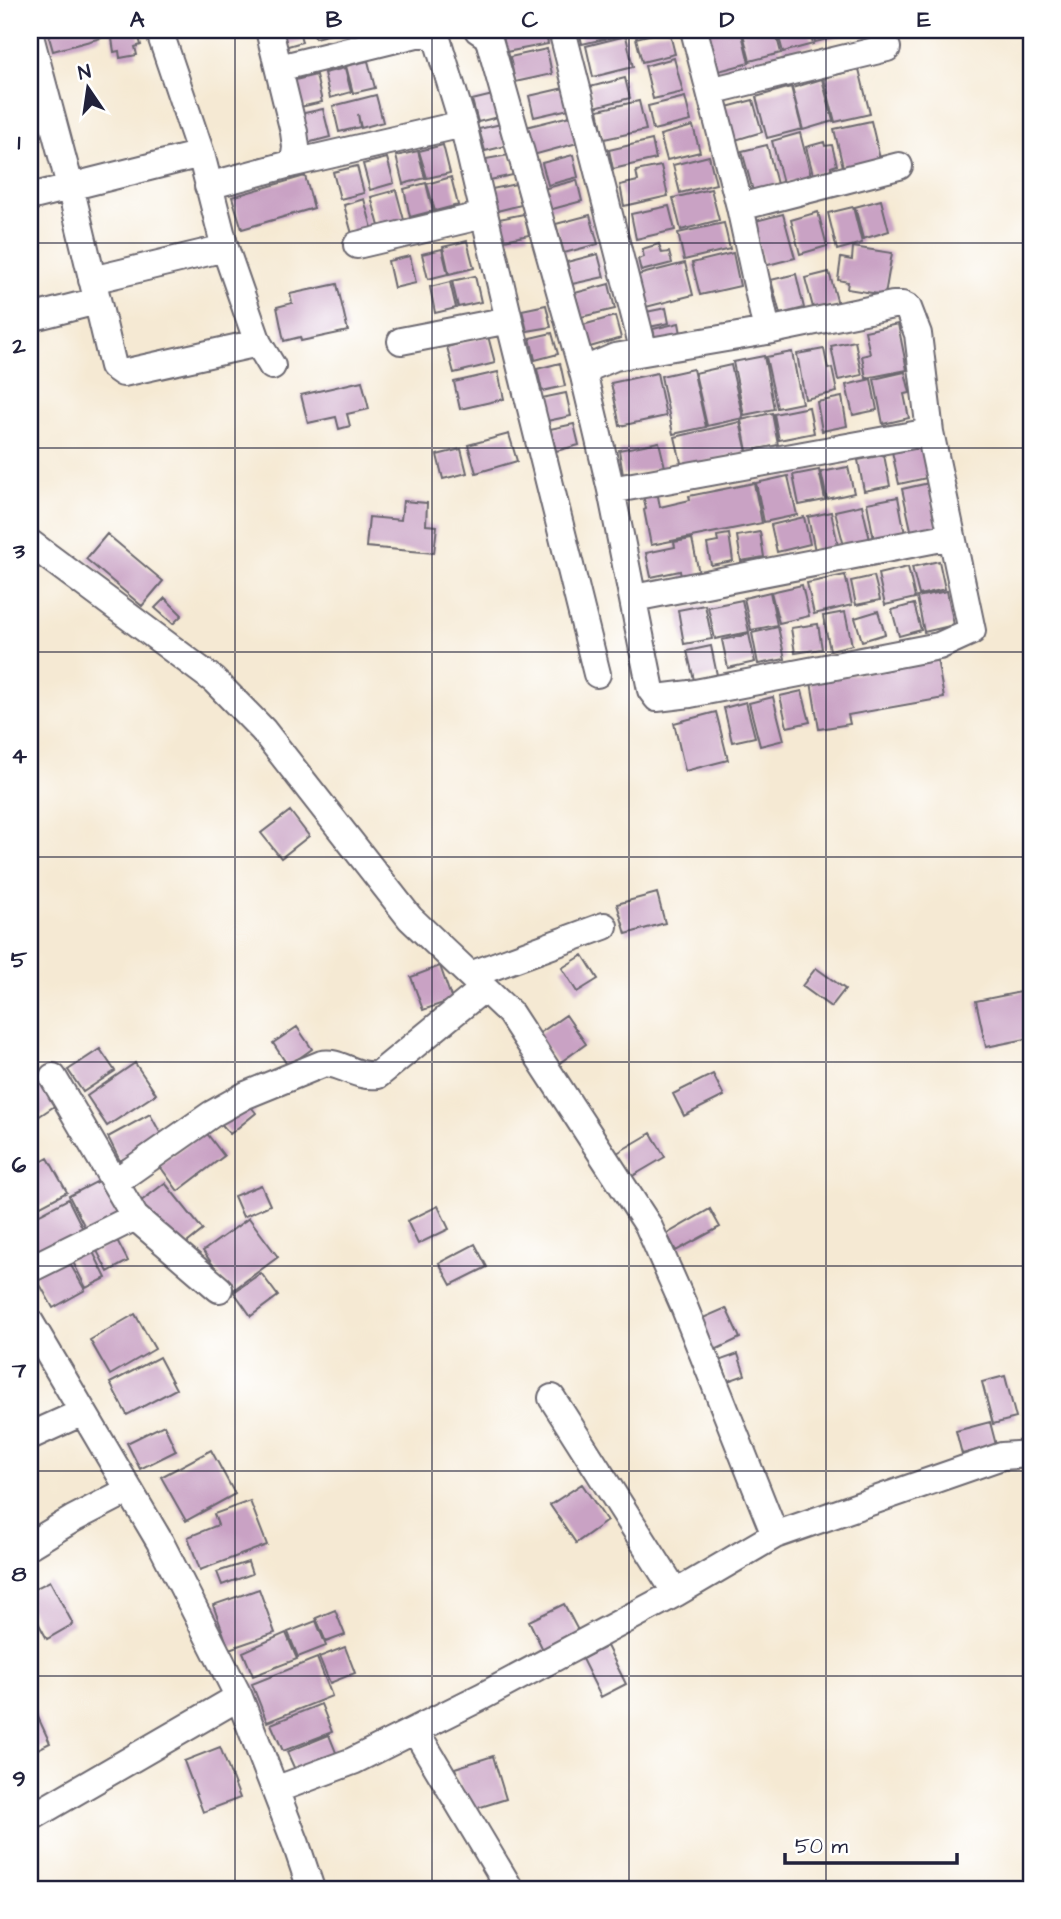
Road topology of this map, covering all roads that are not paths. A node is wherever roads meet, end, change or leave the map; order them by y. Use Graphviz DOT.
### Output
graph roads {
  1 [pos="159,30"];
  2 [pos="269,30"];
  3 [pos="476,30"];
  4 [pos="562,30"];
  5 [pos="694,30"];
  6 [pos="30,36"];
  7 [pos="437,36"];
  8 [pos="887,48"];
  9 [pos="279,68"];
  10 [pos="710,91"];
  11 [pos="40,114"];
  12 [pos="463,124"];
  13 [pos="201,154"];
  14 [pos="294,163"];
  15 [pos="899,166"];
  16 [pos="70,186"];
  17 [pos="208,186"];
  18 [pos="30,197"];
  19 [pos="740,207"];
  20 [pos="484,215"];
  21 [pos="357,245"];
  22 [pos="225,248"];
  23 [pos="95,291"];
  24 [pos="30,318"];
  25 [pos="509,320"];
  26 [pos="767,331"];
  27 [pos="401,341"];
  28 [pos="258,343"];
  29 [pos="644,352"];
  30 [pos="272,366"];
  31 [pos="584,376"];
  32 [pos="930,432"];
  33 [pos="611,490"];
  34 [pos="952,536"];
  35 [pos="30,543"];
  36 [pos="634,598"];
  37 [pos="597,674"];
  38 [pos="604,926"];
  39 [pos="477,982"];
  40 [pos="53,1077"];
  41 [pos="115,1182"];
  42 [pos="135,1217"];
  43 [pos="30,1269"];
  44 [pos="219,1289"];
  45 [pos="30,1322"];
  46 [pos="552,1398"];
  47 [pos="83,1412"];
  48 [pos="30,1436"];
  49 [pos="1031,1454"];
  50 [pos="129,1490"];
  51 [pos="775,1535"];
  52 [pos="30,1545"];
  53 [pos="676,1593"];
  54 [pos="239,1697"];
  55 [pos="415,1730"];
  56 [pos="275,1790"];
  57 [pos="30,1818"];
  58 [pos="305,1888"];
  59 [pos="510,1889"];
  1 -- 13 [label="street"];
  2 -- 9 [label="street"];
  3 -- 7 [label="street"];
  3 -- 31 [label="street"];
  4 -- 29 [label="street"];
  5 -- 10 [label="street"];
  6 -- 11 [label="street"];
  7 -- 9 [label="street"];
  7 -- 12 [label="street"];
  8 -- 10 [label="street"];
  9 -- 14 [label="street"];
  10 -- 19 [label="street"];
  11 -- 16 [label="street"];
  12 -- 14 [label="street"];
  12 -- 20 [label="street"];
  13 -- 16 [label="street"];
  13 -- 17 [label="street"];
  14 -- 17 [label="street"];
  15 -- 19 [label="street"];
  16 -- 18 [label="street"];
  16 -- 23 [label="street"];
  17 -- 22 [label="street"];
  19 -- 26 [label="street"];
  20 -- 21 [label="street"];
  20 -- 25 [label="street"];
  22 -- 23 [label="street"];
  22 -- 28 [label="street"];
  23 -- 24 [label="street"];
  23 -- 28 [label="street"];
  25 -- 27 [label="street"];
  25 -- 37 [label="street"];
  26 -- 29 [label="street"];
  26 -- 32 [label="street"];
  28 -- 30 [label="street"];
  29 -- 31 [label="street"];
  31 -- 33 [label="street"];
  32 -- 33 [label="street"];
  32 -- 34 [label="street"];
  33 -- 36 [label="street"];
  34 -- 36 [label="street"];
  34 -- 36 [label="street"];
  35 -- 39 [label="street"];
  38 -- 39 [label="street"];
  39 -- 41 [label="street"];
  39 -- 51 [label="street"];
  40 -- 41 [label="street"];
  41 -- 42 [label="street"];
  42 -- 43 [label="street"];
  42 -- 44 [label="street"];
  45 -- 47 [label="street"];
  46 -- 53 [label="street"];
  47 -- 48 [label="street"];
  47 -- 50 [label="street"];
  49 -- 51 [label="street"];
  50 -- 52 [label="street"];
  50 -- 54 [label="street"];
  51 -- 53 [label="street"];
  53 -- 55 [label="street"];
  54 -- 56 [label="street"];
  54 -- 57 [label="street"];
  55 -- 56 [label="street"];
  55 -- 59 [label="street"];
  56 -- 58 [label="street"];
}
